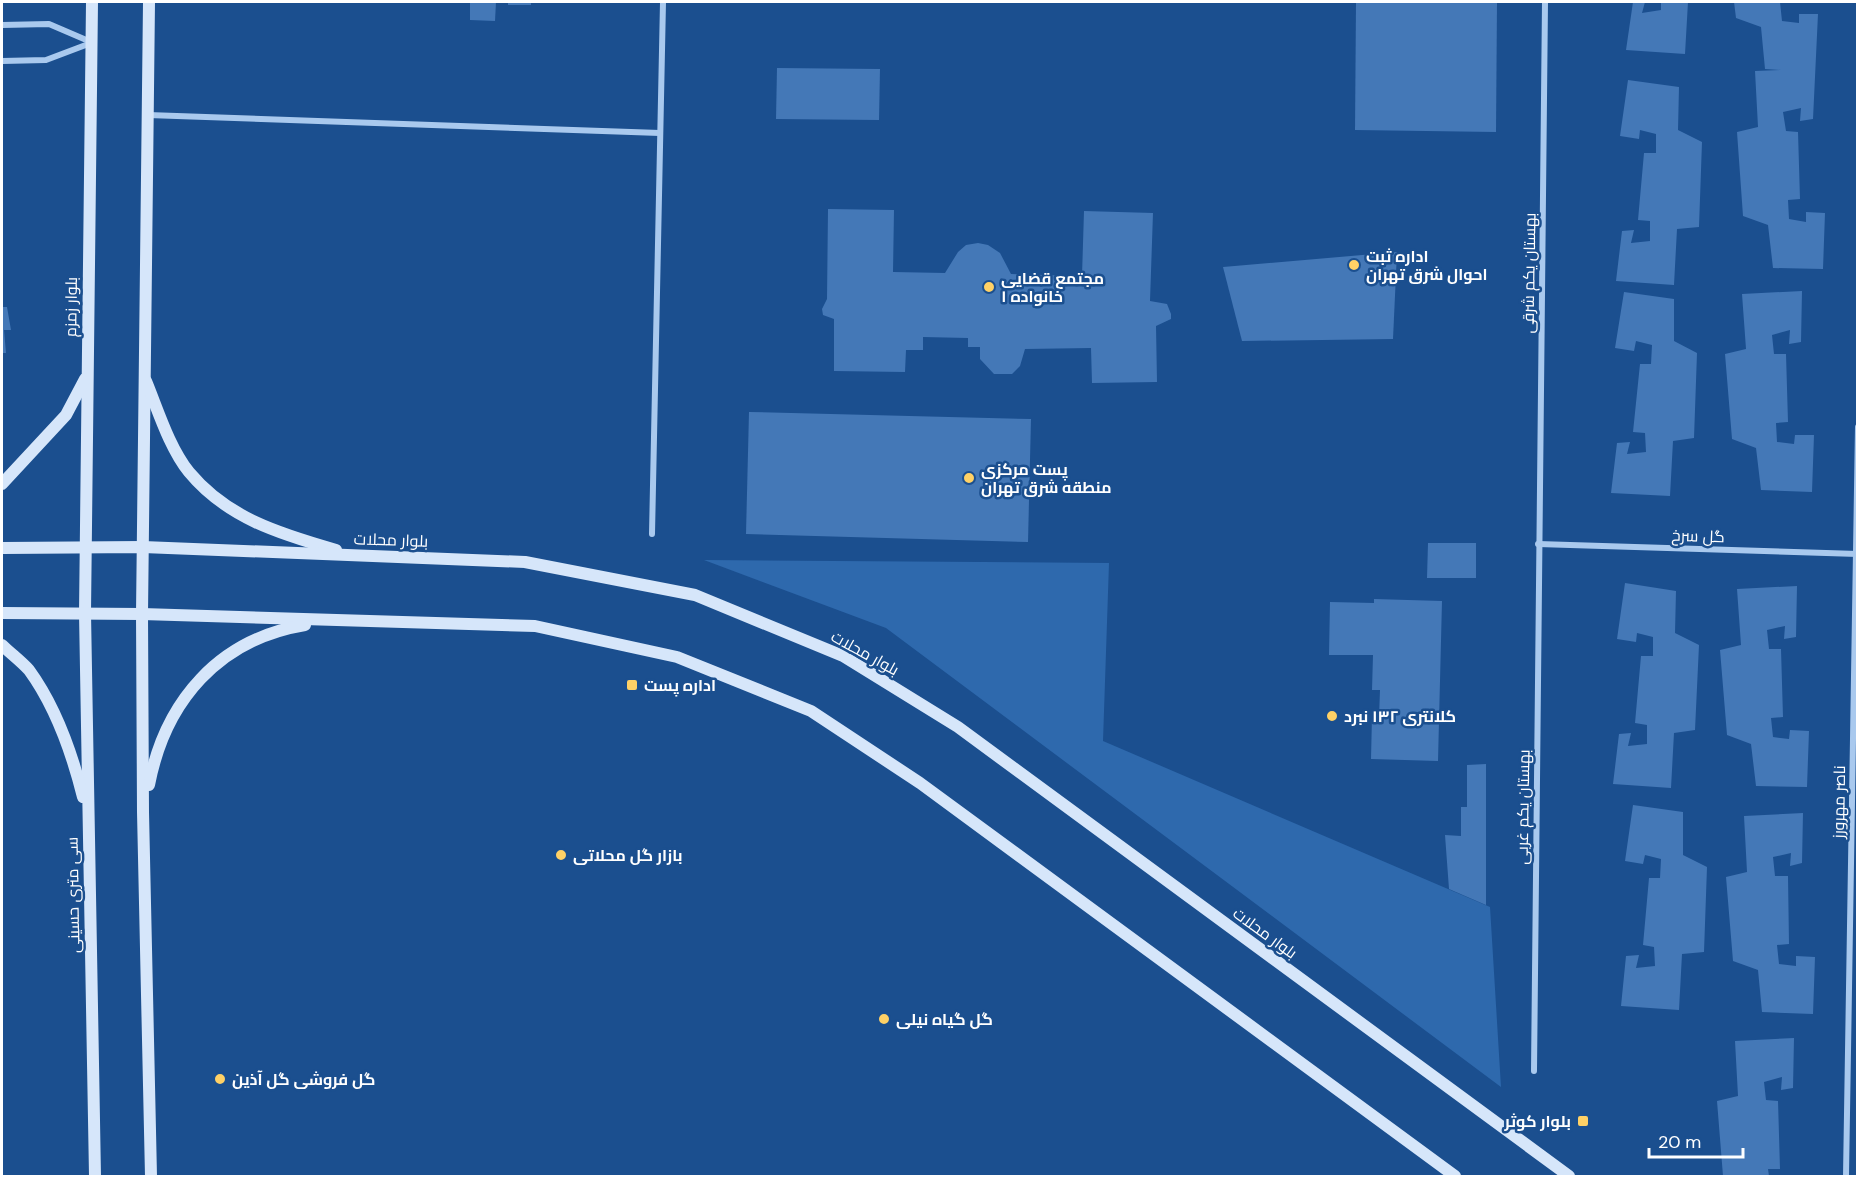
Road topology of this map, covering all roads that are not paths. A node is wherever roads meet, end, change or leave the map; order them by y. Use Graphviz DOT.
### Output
graph roads {
  1 [pos="92,2"];
  2 [pos="149,2"];
  3 [pos="663,2"];
  4 [pos="1545,2"];
  5 [pos="2,25"];
  6 [pos="91,43"];
  7 [pos="2,61"];
  8 [pos="148,115"];
  9 [pos="660,133"];
  10 [pos="87,375"];
  11 [pos="144,376"];
  12 [pos="1857,427"];
  13 [pos="2,484"];
  14 [pos="652,534"];
  15 [pos="1538,544"];
  16 [pos="143,547"];
  17 [pos="2,548"];
  18 [pos="86,548"];
  19 [pos="1857,554"];
  20 [pos="354,555"];
  21 [pos="2,613"];
  22 [pos="85,613"];
  23 [pos="142,614"];
  24 [pos="334,620"];
  25 [pos="2,645"];
  26 [pos="143,812"];
  27 [pos="88,819"];
  28 [pos="1534,1071"];
  29 [pos="95,1176"];
  30 [pos="151,1176"];
  31 [pos="1455,1176"];
  32 [pos="1569,1176"];
  33 [pos="1846,1176"];
  1 -- 6 [label="main road, بلوار زمزم"];
  2 -- 8 [label="main road"];
  3 -- 9 [label="street"];
  4 -- 15 [label="street, بهستان یکم شرقی"];
  5 -- 6 [label="street"];
  6 -- 7 [label="street"];
  6 -- 10 [label="main road, بلوار زمزم"];
  8 -- 9 [label="street"];
  8 -- 11 [label="main road"];
  9 -- 14 [label="street"];
  10 -- 13 [label="main road"];
  10 -- 18 [label="main road, بلوار زمزم"];
  11 -- 16 [label="main road"];
  11 -- 20 [label="main road"];
  12 -- 19 [label="street, ناصر مهرورز"];
  15 -- 19 [label="street, گل سرخ"];
  15 -- 28 [label="street, بهستان یکم غربی"];
  16 -- 18 [label="main road, بلوار محلات"];
  16 -- 20 [label="main road, بلوار محلات"];
  16 -- 23 [label="main road"];
  17 -- 18 [label="main road, بلوار محلات"];
  18 -- 22 [label="main road, بلوار زمزم"];
  19 -- 33 [label="street, ناصر مهرورز"];
  20 -- 32 [label="main road, بلوار محلات"];
  21 -- 22 [label="main road"];
  22 -- 23 [label="main road"];
  22 -- 27 [label="main road, سی متری حسینی"];
  23 -- 24 [label="main road"];
  23 -- 26 [label="main road"];
  24 -- 26 [label="main road"];
  24 -- 31 [label="main road"];
  25 -- 27 [label="main road"];
  26 -- 30 [label="main road"];
  27 -- 29 [label="main road, سی متری حسینی"];
}
